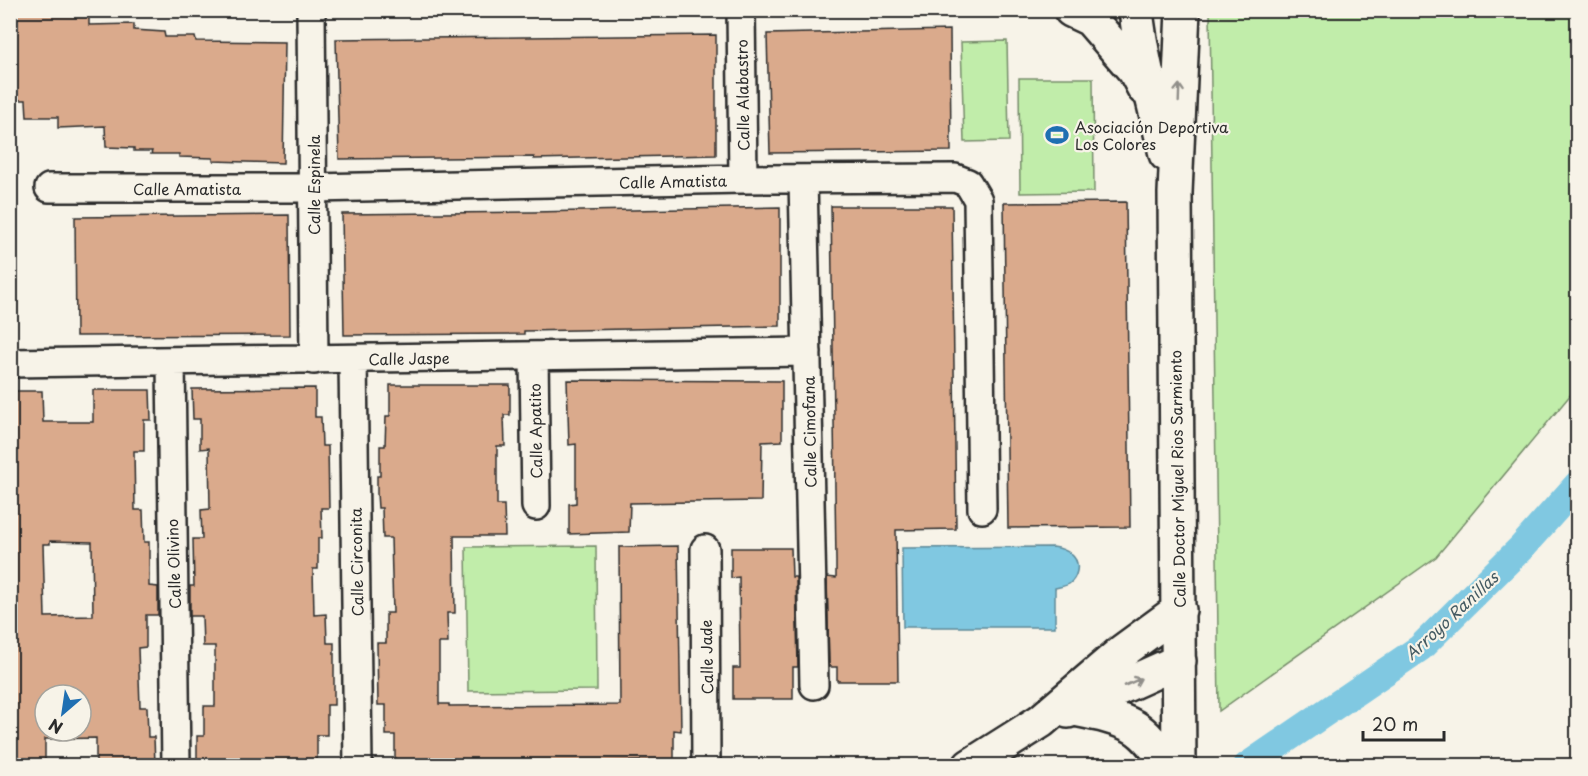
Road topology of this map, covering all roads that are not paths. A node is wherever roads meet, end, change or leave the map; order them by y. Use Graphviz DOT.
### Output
graph roads {
  1 [pos="310,10"];
  2 [pos="741,10"];
  3 [pos="1168,10"];
  4 [pos="1183,10"];
  5 [pos="1081,13"];
  6 [pos="1137,21"];
  7 [pos="1155,109"];
  8 [pos="742,179"];
  9 [pos="803,179"];
  10 [pos="49,188"];
  11 [pos="313,188"];
  12 [pos="1175,193"];
  13 [pos="807,352"];
  14 [pos="534,357"];
  15 [pos="353,359"];
  16 [pos="314,360"];
  17 [pos="171,362"];
  18 [pos="10,363"];
  19 [pos="536,506"];
  20 [pos="982,509"];
  21 [pos="705,549"];
  22 [pos="1179,610"];
  23 [pos="1123,651"];
  24 [pos="1179,661"];
  25 [pos="814,685"];
  26 [pos="1074,709"];
  27 [pos="1041,721"];
  28 [pos="176,765"];
  29 [pos="358,765"];
  30 [pos="705,765"];
  31 [pos="970,765"];
  32 [pos="1169,765"];
  33 [pos="1179,765"];
  1 -- 11 [label="street, Calle Espinela"];
  2 -- 8 [label="street, Calle Alabastro"];
  3 -- 6 [label="main road"];
  12 -- 4 [label="main road, Calle Doctor Miguel Rios Sarmiento, one-way"];
  5 -- 6 [label="main road"];
  5 -- 7 [label="main road"];
  6 -- 7 [label="main road, Calle Doctor Miguel Rios Sarmiento"];
  7 -- 12 [label="main road, Calle Doctor Miguel Rios Sarmiento"];
  8 -- 9 [label="street, Calle Amatista"];
  8 -- 11 [label="street, Calle Amatista"];
  9 -- 13 [label="street, Calle Cimofana"];
  9 -- 20 [label="street, Calle Amatista"];
  10 -- 11 [label="street, Calle Amatista"];
  11 -- 16 [label="street, Calle Espinela"];
  12 -- 22 [label="main road, Calle Doctor Miguel Rios Sarmiento"];
  13 -- 14 [label="street, Calle Jaspe"];
  13 -- 25 [label="street, Calle Cimofana"];
  14 -- 15 [label="street, Calle Jaspe"];
  14 -- 19 [label="street, Calle Apatito"];
  15 -- 16 [label="street, Calle Jaspe"];
  15 -- 29 [label="street, Calle Circonita"];
  16 -- 17 [label="street, Calle Jaspe"];
  17 -- 18 [label="street, Calle Jaspe"];
  17 -- 28 [label="street, Calle Olivino"];
  21 -- 30 [label="street, Calle Jade"];
  22 -- 23 [label="main road"];
  22 -- 24 [label="main road, Calle Doctor Miguel Rios Sarmiento"];
  23 -- 24 [label="main road"];
  23 -- 27 [label="main road"];
  26 -- 24 [label="main road, one-way"];
  24 -- 33 [label="main road, Calle Doctor Miguel Rios Sarmiento"];
  26 -- 27 [label="main road"];
  26 -- 32 [label="main road"];
  27 -- 31 [label="main road"];
}
